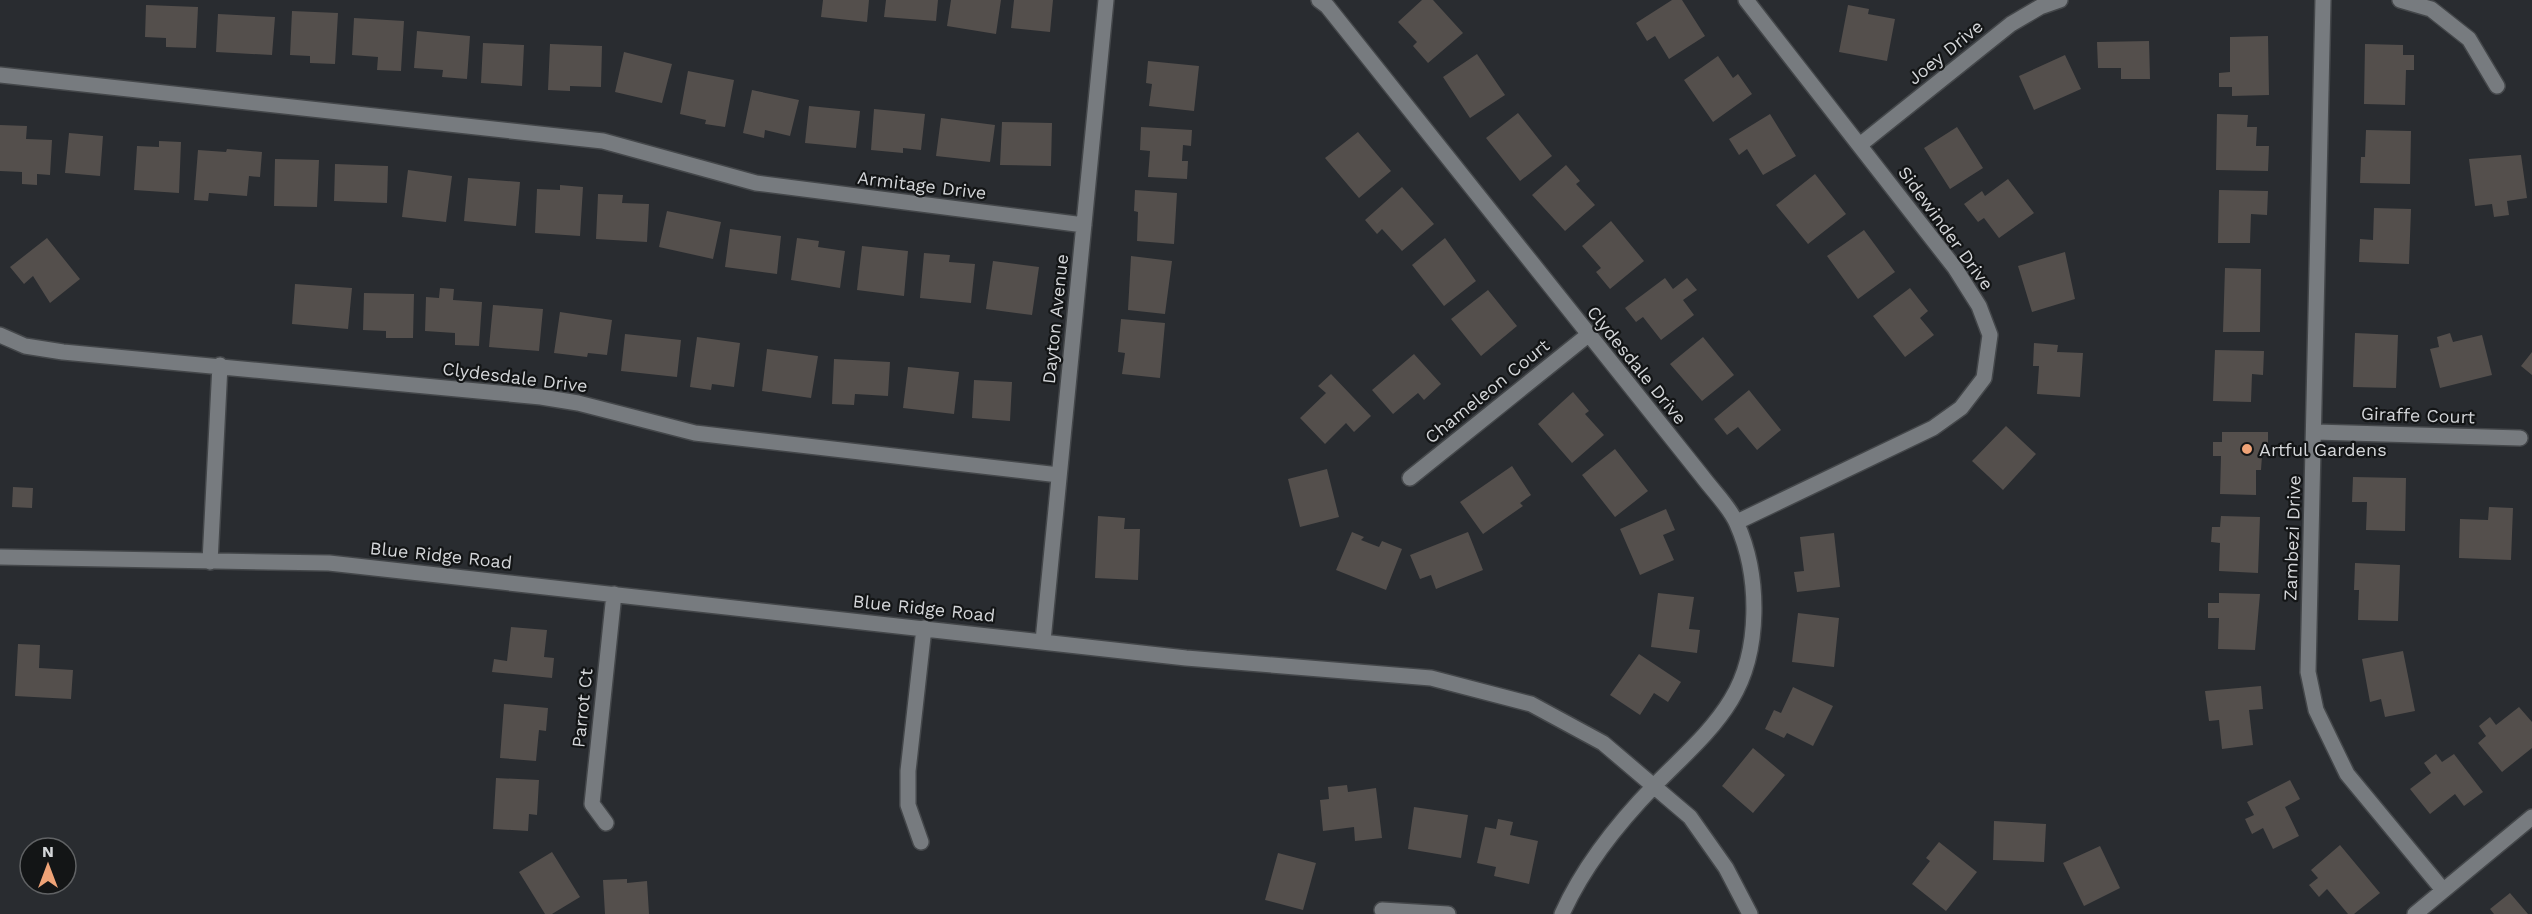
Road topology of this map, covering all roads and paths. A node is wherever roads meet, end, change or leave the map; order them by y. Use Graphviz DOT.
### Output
graph roads {
  1 [pos="1106,0"];
  2 [pos="1319,0"];
  3 [pos="1746,0"];
  4 [pos="2060,0"];
  5 [pos="2323,0"];
  6 [pos="2400,0"];
  7 [pos="0,75"];
  8 [pos="2497,86"];
  9 [pos="1861,144"];
  10 [pos="1084,225"];
  11 [pos="0,335"];
  12 [pos="1588,335"];
  13 [pos="220,365"];
  14 [pos="2315,432"];
  15 [pos="2520,438"];
  16 [pos="1059,475"];
  17 [pos="1410,477"];
  18 [pos="1737,522"];
  19 [pos="0,557"];
  20 [pos="210,562"];
  21 [pos="614,594"];
  22 [pos="924,628"];
  23 [pos="1043,641"];
  24 [pos="1654,785"];
  25 [pos="2532,817"];
  26 [pos="606,823"];
  27 [pos="921,842"];
  28 [pos="2443,890"];
  29 [pos="1382,910"];
  30 [pos="1448,914"];
  31 [pos="1562,914"];
  32 [pos="1750,914"];
  33 [pos="2415,914"];
  1 -- 10 [label="street, Dayton Avenue"];
  2 -- 12 [label="street, Clydesdale Drive"];
  3 -- 9 [label="street, Sidewinder Drive"];
  4 -- 9 [label="street, Joey Drive"];
  5 -- 14 [label="street, Zambezi Drive"];
  6 -- 8 [label="street"];
  7 -- 10 [label="street, Armitage Drive"];
  9 -- 18 [label="street, Sidewinder Drive"];
  10 -- 16 [label="street, Dayton Avenue"];
  11 -- 13 [label="street, Clydesdale Drive"];
  12 -- 17 [label="street, Chameleon Court"];
  12 -- 18 [label="street, Clydesdale Drive"];
  13 -- 16 [label="street, Clydesdale Drive"];
  13 -- 20 [label="street"];
  14 -- 15 [label="street, Giraffe Court"];
  14 -- 28 [label="street, Zambezi Drive"];
  16 -- 23 [label="street, Dayton Avenue"];
  18 -- 24 [label="street, Clydesdale Drive"];
  19 -- 20 [label="street, Blue Ridge Road"];
  20 -- 21 [label="street, Blue Ridge Road"];
  21 -- 22 [label="street, Blue Ridge Road"];
  21 -- 26 [label="street, Parrot Ct"];
  22 -- 23 [label="street, Blue Ridge Road"];
  22 -- 27 [label="street"];
  23 -- 24 [label="street, Blue Ridge Road"];
  24 -- 31 [label="street, Clydesdale Drive"];
  24 -- 32 [label="street, Blue Ridge Road"];
  25 -- 28 [label="street"];
  28 -- 33 [label="street"];
  29 -- 30 [label="street"];
}
